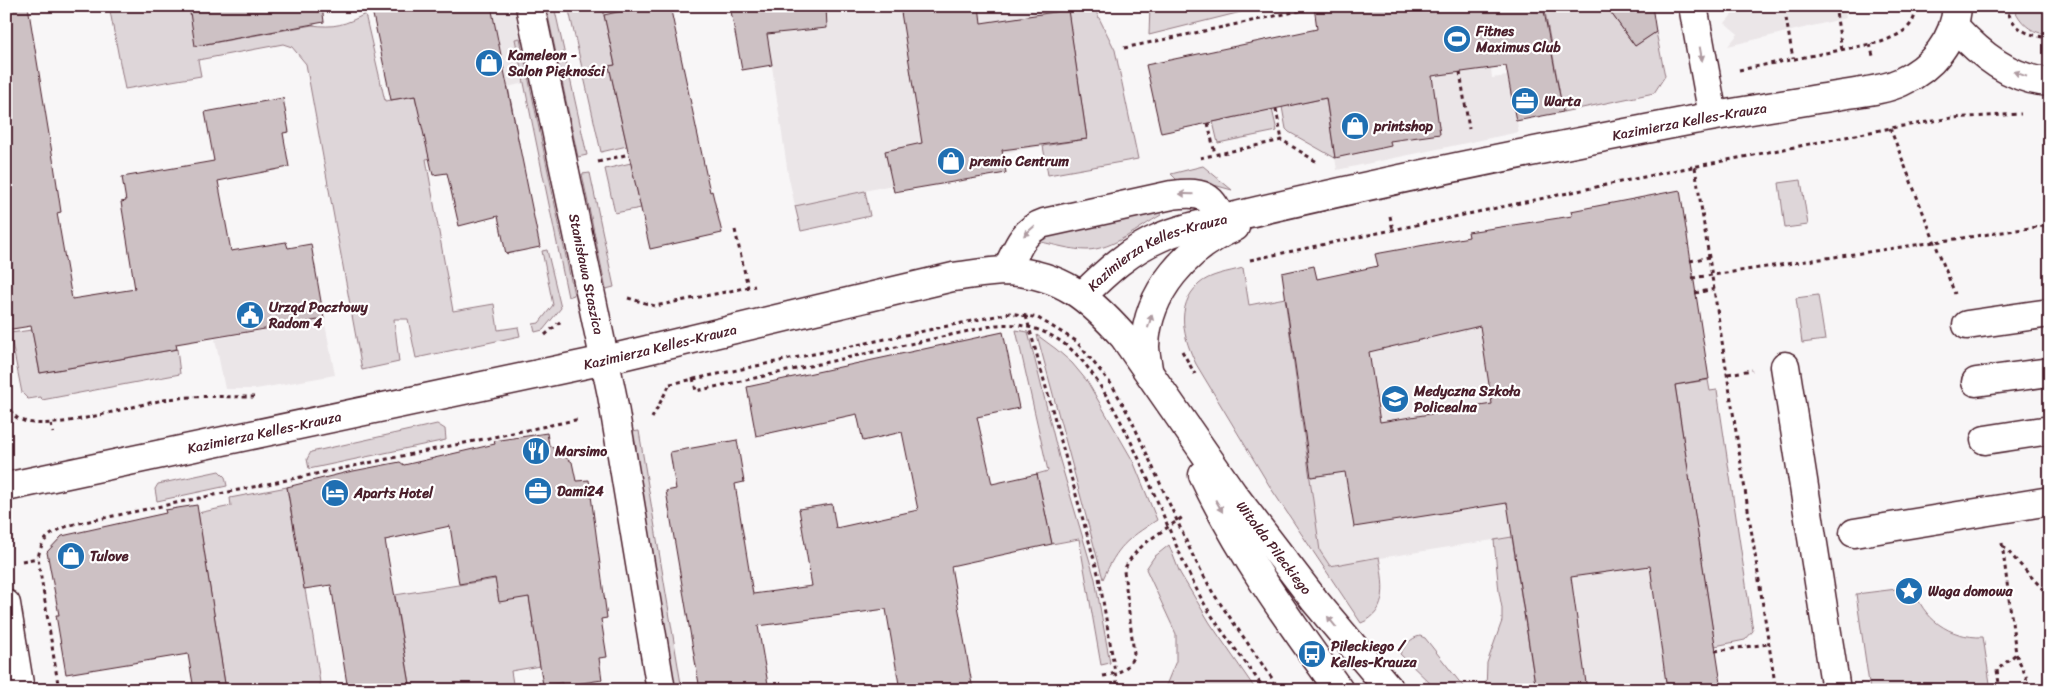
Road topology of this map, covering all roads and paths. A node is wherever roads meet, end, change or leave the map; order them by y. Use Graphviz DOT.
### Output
graph roads {
  1 [pos="530,6"];
  2 [pos="1693,6"];
  3 [pos="1835,6"];
  4 [pos="2005,6"];
  5 [pos="1308,8"];
  6 [pos="1956,17"];
  7 [pos="1786,18"];
  8 [pos="2050,38"];
  9 [pos="1124,48"];
  10 [pos="1842,50"];
  11 [pos="1793,59"];
  12 [pos="1460,72"];
  13 [pos="2050,82"];
  14 [pos="1276,109"];
  15 [pos="2023,114"];
  16 [pos="1713,116"];
  17 [pos="1208,123"];
  18 [pos="1890,128"];
  19 [pos="1470,137"];
  20 [pos="1282,140"];
  21 [pos="595,153"];
  22 [pos="629,154"];
  23 [pos="1215,154"];
  24 [pos="1197,158"];
  25 [pos="597,162"];
  26 [pos="1319,163"];
  27 [pos="1695,167"];
  28 [pos="599,172"];
  29 [pos="2050,225"];
  30 [pos="1223,226"];
  31 [pos="735,230"];
  32 [pos="1934,242"];
  33 [pos="1709,257"];
  34 [pos="1690,260"];
  35 [pos="1248,261"];
  36 [pos="1944,266"];
  37 [pos="1006,271"];
  38 [pos="1712,274"];
  39 [pos="1692,278"];
  40 [pos="758,285"];
  41 [pos="748,287"];
  42 [pos="626,289"];
  43 [pos="1715,289"];
  44 [pos="1695,293"];
  45 [pos="1083,295"];
  46 [pos="2050,312"];
  47 [pos="1026,315"];
  48 [pos="563,318"];
  49 [pos="1967,324"];
  50 [pos="1029,326"];
  51 [pos="542,337"];
  52 [pos="1180,347"];
  53 [pos="605,360"];
  54 [pos="1786,366"];
  55 [pos="1148,369"];
  56 [pos="2050,372"];
  57 [pos="693,378"];
  58 [pos="1197,378"];
  59 [pos="1976,382"];
  60 [pos="670,384"];
  61 [pos="257,397"];
  62 [pos="1167,399"];
  63 [pos="6,403"];
  64 [pos="51,424"];
  65 [pos="583,428"];
  66 [pos="2050,430"];
  67 [pos="53,433"];
  68 [pos="1985,440"];
  69 [pos="6,487"];
  70 [pos="1213,495"];
  71 [pos="2050,501"];
  72 [pos="1177,522"];
  73 [pos="1168,528"];
  74 [pos="1854,533"];
  75 [pos="38,558"];
  76 [pos="22,561"];
  77 [pos="2048,596"];
  78 [pos="6,604"];
  79 [pos="1768,644"];
  80 [pos="1715,651"];
  81 [pos="2016,654"];
  82 [pos="1115,674"];
  83 [pos="1103,676"];
  84 [pos="2000,689"];
  85 [pos="20,690"];
  86 [pos="59,690"];
  87 [pos="662,690"];
  88 [pos="1118,690"];
  89 [pos="1265,690"];
  90 [pos="1280,690"];
  91 [pos="1339,690"];
  92 [pos="1390,690"];
  93 [pos="1776,690"];
  94 [pos="1836,690"];
  95 [pos="2028,690"];
  1 -- 53 [label="street, Stanisława Staszica"];
  2 -- 16 [label="street, one-way"];
  3 -- 10 [label="path"];
  4 -- 8 [label="path"];
  5 -- 9 [label="path"];
  13 -- 6 [label="street, Kazimierza Kelles-Krauza, one-way"];
  6 -- 16 [label="street, Kazimierza Kelles-Krauza"];
  7 -- 11 [label="path"];
  12 -- 19 [label="path"];
  14 -- 20 [label="path"];
  15 -- 18 [label="path"];
  16 -- 30 [label="street, Kazimierza Kelles-Krauza"];
  17 -- 23 [label="path"];
  18 -- 27 [label="path"];
  18 -- 32 [label="path"];
  20 -- 23 [label="path"];
  20 -- 26 [label="path"];
  21 -- 25 [label="path"];
  22 -- 25 [label="path"];
  23 -- 24 [label="path"];
  25 -- 28 [label="path"];
  27 -- 33 [label="path"];
  27 -- 35 [label="path"];
  29 -- 32 [label="path"];
  30 -- 37 [label="street, one-way"];
  30 -- 45 [label="street, Kazimierza Kelles-Krauza"];
  55 -- 30 [label="street, Kazimierza Kelles-Krauza, one-way"];
  31 -- 41 [label="path"];
  32 -- 36 [label="path"];
  32 -- 38 [label="path"];
  33 -- 34 [label="path"];
  33 -- 38 [label="path"];
  37 -- 45 [label="street, Kazimierza Kelles-Krauza"];
  37 -- 53 [label="street, Kazimierza Kelles-Krauza"];
  38 -- 39 [label="path"];
  38 -- 43 [label="path"];
  40 -- 41 [label="path"];
  41 -- 42 [label="path"];
  43 -- 44 [label="path"];
  43 -- 79 [label="path"];
  45 -- 55 [label="street, Witolda Pileckiego"];
  46 -- 49 [label="street"];
  47 -- 50 [label="path"];
  47 -- 57 [label="path"];
  47 -- 72 [label="path"];
  48 -- 51 [label="path"];
  50 -- 57 [label="path"];
  50 -- 73 [label="path"];
  50 -- 82 [label="path"];
  52 -- 58 [label="path"];
  53 -- 69 [label="street, Kazimierza Kelles-Krauza"];
  53 -- 87 [label="street, Stanisława Staszica"];
  54 -- 94 [label="street"];
  55 -- 62 [label="street, Witolda Pileckiego"];
  56 -- 59 [label="street"];
  57 -- 60 [label="path"];
  61 -- 64 [label="path"];
  62 -- 70 [label="street, Witolda Pileckiego"];
  92 -- 62 [label="street, Witolda Pileckiego, one-way"];
  63 -- 64 [label="path"];
  64 -- 67 [label="path"];
  65 -- 75 [label="path"];
  66 -- 68 [label="street"];
  70 -- 72 [label="path"];
  70 -- 91 [label="street, Witolda Pileckiego, one-way"];
  71 -- 74 [label="street"];
  72 -- 73 [label="path"];
  72 -- 90 [label="path"];
  73 -- 82 [label="path"];
  73 -- 89 [label="path"];
  75 -- 76 [label="path"];
  75 -- 86 [label="path"];
  77 -- 81 [label="path"];
  78 -- 85 [label="street"];
  79 -- 80 [label="path"];
  79 -- 93 [label="path"];
  81 -- 84 [label="path"];
  81 -- 95 [label="path"];
  82 -- 83 [label="path"];
  82 -- 88 [label="path"];
}
